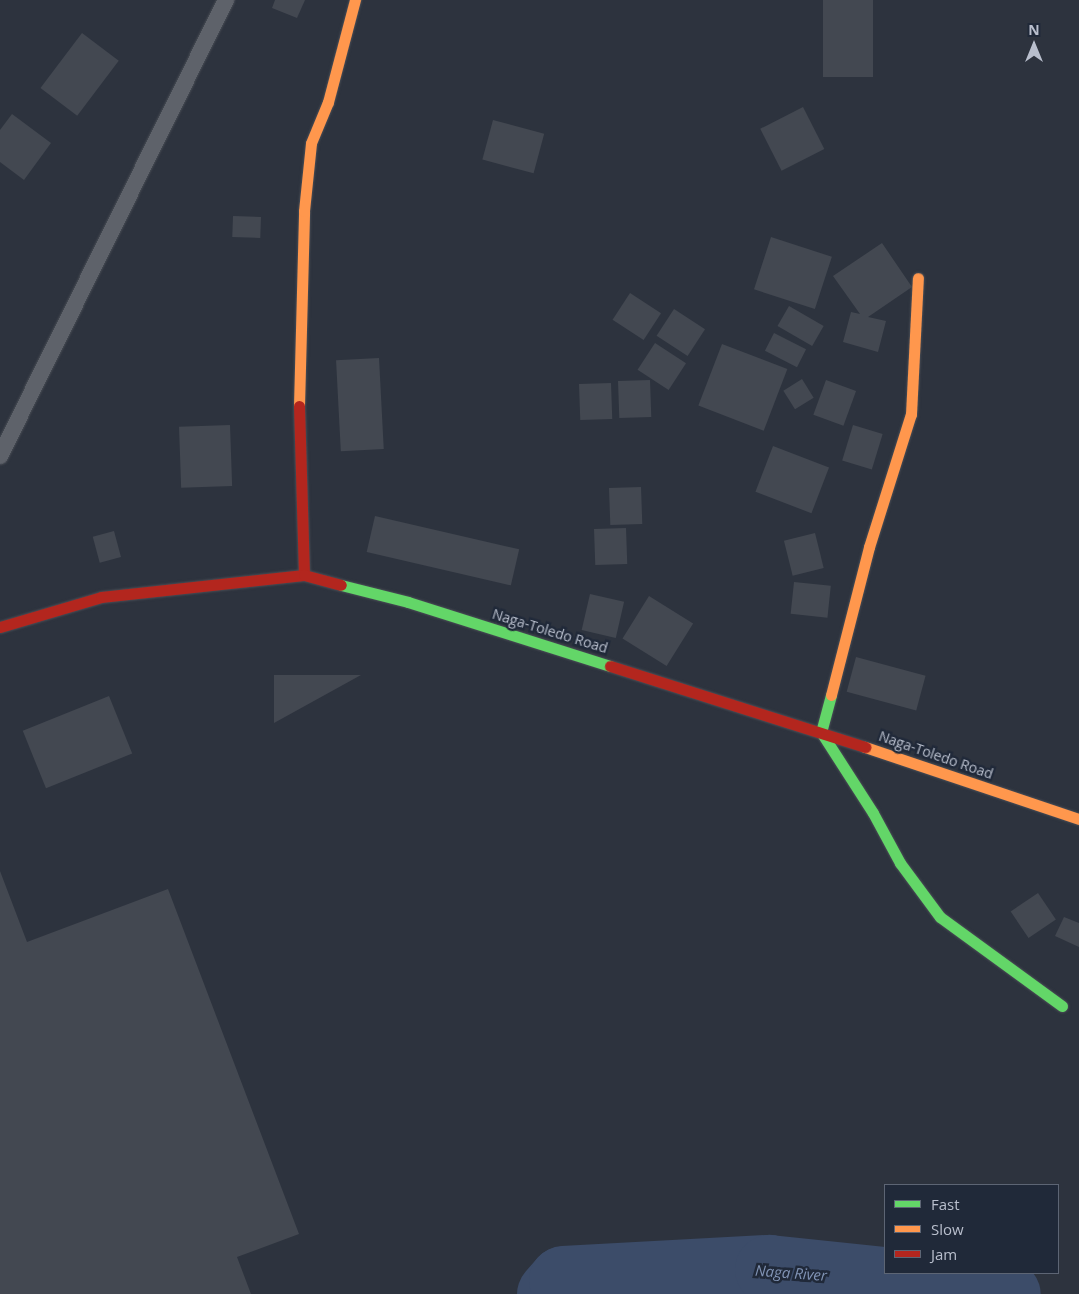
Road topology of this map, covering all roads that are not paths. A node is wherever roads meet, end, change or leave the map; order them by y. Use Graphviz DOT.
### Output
graph roads {
  1 [pos="226,0"];
  2 [pos="355,0"];
  3 [pos="918,278"];
  4 [pos="0,456"];
  5 [pos="304,575"];
  6 [pos="0,628"];
  7 [pos="821,732"];
  8 [pos="1079,819"];
  9 [pos="1062,1006"];
  1 -- 4 [label="lane"];
  2 -- 5 [label="main road"];
  3 -- 7 [label="main road"];
  5 -- 6 [label="main road, Naga-Toledo Road"];
  5 -- 7 [label="main road, Naga-Toledo Road"];
  7 -- 8 [label="main road, Naga-Toledo Road"];
  7 -- 9 [label="main road"];
}
